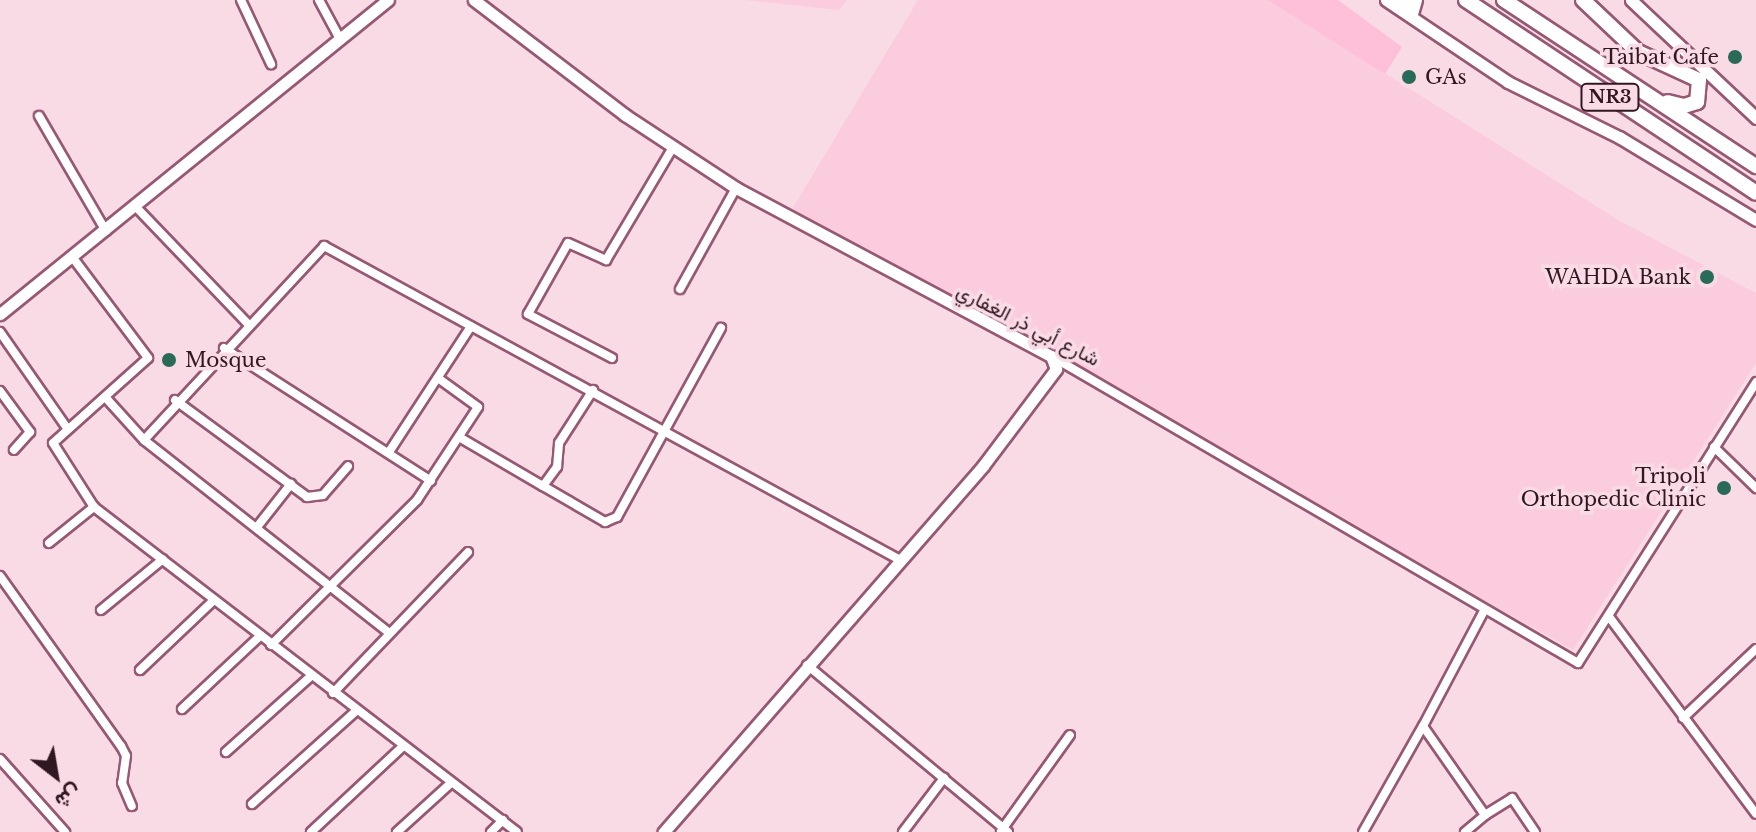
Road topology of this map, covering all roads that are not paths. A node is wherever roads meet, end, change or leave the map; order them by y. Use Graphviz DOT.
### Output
graph roads {
  1 [pos="241,0"];
  2 [pos="319,0"];
  3 [pos="388,0"];
  4 [pos="474,0"];
  5 [pos="1466,0"];
  6 [pos="1504,0"];
  7 [pos="1583,0"];
  8 [pos="1631,0"];
  9 [pos="1403,4"];
  10 [pos="340,39"];
  11 [pos="271,64"];
  12 [pos="1688,64"];
  13 [pos="1650,96"];
  14 [pos="39,116"];
  15 [pos="1756,118"];
  16 [pos="1621,134"];
  17 [pos="673,147"];
  18 [pos="1756,166"];
  19 [pos="736,188"];
  20 [pos="1756,193"];
  21 [pos="135,206"];
  22 [pos="1756,211"];
  23 [pos="1756,220"];
  24 [pos="106,231"];
  25 [pos="73,258"];
  26 [pos="680,289"];
  27 [pos="0,314"];
  28 [pos="248,324"];
  29 [pos="471,326"];
  30 [pos="721,328"];
  31 [pos="0,332"];
  32 [pos="224,348"];
  33 [pos="1051,356"];
  34 [pos="612,358"];
  35 [pos="438,378"];
  36 [pos="1756,382"];
  37 [pos="593,390"];
  38 [pos="0,391"];
  39 [pos="106,398"];
  40 [pos="175,400"];
  41 [pos="67,428"];
  42 [pos="667,431"];
  43 [pos="459,437"];
  44 [pos="144,440"];
  45 [pos="1714,447"];
  46 [pos="14,450"];
  47 [pos="389,452"];
  48 [pos="348,466"];
  49 [pos="431,481"];
  50 [pos="291,484"];
  51 [pos="543,486"];
  52 [pos="1756,488"];
  53 [pos="94,507"];
  54 [pos="257,527"];
  55 [pos="49,543"];
  56 [pos="468,552"];
  57 [pos="163,559"];
  58 [pos="902,561"];
  59 [pos="0,576"];
  60 [pos="332,587"];
  61 [pos="214,600"];
  62 [pos="101,610"];
  63 [pos="1484,611"];
  64 [pos="1610,618"];
  65 [pos="389,633"];
  66 [pos="260,636"];
  67 [pos="271,645"];
  68 [pos="1756,649"];
  69 [pos="807,665"];
  70 [pos="140,670"];
  71 [pos="311,676"];
  72 [pos="333,693"];
  73 [pos="182,709"];
  74 [pos="357,710"];
  75 [pos="1683,718"];
  76 [pos="1423,726"];
  77 [pos="1070,735"];
  78 [pos="402,747"];
  79 [pos="226,752"];
  80 [pos="0,759"];
  81 [pos="944,778"];
  82 [pos="452,782"];
  83 [pos="252,804"];
  84 [pos="132,806"];
  85 [pos="1756,814"];
  86 [pos="1485,815"];
  87 [pos="503,820"];
  88 [pos="1004,831"];
  89 [pos="65,832"];
  90 [pos="311,832"];
  91 [pos="397,832"];
  92 [pos="491,832"];
  93 [pos="517,832"];
  94 [pos="664,832"];
  95 [pos="903,832"];
  96 [pos="1363,832"];
  97 [pos="1465,832"];
  98 [pos="1535,832"];
  1 -- 11 [label="street"];
  2 -- 10 [label="street"];
  3 -- 10 [label="street"];
  4 -- 17 [label="street, شارع أبي ذر الغفاري"];
  5 -- 20 [label="highway, NR3"];
  6 -- 13 [label="highway, NR3"];
  7 -- 12 [label="highway"];
  8 -- 12 [label="street"];
  9 -- 16 [label="street"];
  10 -- 21 [label="street"];
  12 -- 13 [label="highway"];
  12 -- 15 [label="street"];
  13 -- 18 [label="highway, NR3"];
  14 -- 24 [label="street"];
  16 -- 22 [label="street"];
  16 -- 23 [label="street"];
  17 -- 19 [label="street, شارع أبي ذر الغفاري"];
  17 -- 34 [label="street"];
  19 -- 26 [label="street"];
  19 -- 33 [label="street, شارع أبي ذر الغفاري"];
  21 -- 24 [label="street"];
  21 -- 28 [label="street"];
  24 -- 25 [label="street"];
  25 -- 27 [label="street"];
  25 -- 39 [label="street"];
  28 -- 29 [label="street"];
  28 -- 32 [label="street"];
  29 -- 35 [label="street"];
  29 -- 37 [label="street"];
  30 -- 42 [label="street"];
  31 -- 41 [label="street"];
  32 -- 40 [label="street"];
  32 -- 47 [label="street"];
  33 -- 58 [label="street"];
  33 -- 63 [label="street, شارع أبي ذر الغفاري"];
  35 -- 43 [label="street"];
  35 -- 47 [label="street"];
  36 -- 45 [label="street"];
  37 -- 42 [label="street"];
  37 -- 51 [label="street"];
  38 -- 46 [label="street"];
  39 -- 41 [label="street"];
  39 -- 44 [label="street"];
  40 -- 44 [label="street"];
  40 -- 50 [label="street"];
  41 -- 53 [label="street"];
  42 -- 51 [label="street"];
  42 -- 58 [label="street"];
  43 -- 49 [label="street"];
  43 -- 51 [label="street"];
  44 -- 54 [label="street"];
  45 -- 52 [label="street"];
  45 -- 64 [label="street"];
  47 -- 49 [label="street"];
  48 -- 50 [label="street"];
  49 -- 60 [label="street"];
  50 -- 54 [label="street"];
  53 -- 55 [label="street"];
  53 -- 57 [label="street"];
  54 -- 60 [label="street"];
  56 -- 65 [label="street"];
  57 -- 61 [label="street"];
  57 -- 62 [label="street"];
  58 -- 69 [label="street"];
  59 -- 84 [label="street"];
  60 -- 65 [label="street"];
  60 -- 67 [label="street"];
  61 -- 66 [label="street"];
  61 -- 70 [label="street"];
  63 -- 64 [label="street, شارع أبي ذر الغفاري"];
  63 -- 76 [label="street"];
  64 -- 75 [label="street"];
  65 -- 72 [label="street"];
  66 -- 67 [label="street"];
  66 -- 73 [label="street"];
  67 -- 71 [label="street"];
  68 -- 75 [label="street"];
  69 -- 81 [label="street"];
  69 -- 94 [label="street"];
  71 -- 72 [label="street"];
  71 -- 79 [label="street"];
  72 -- 74 [label="street"];
  74 -- 78 [label="street"];
  74 -- 83 [label="street"];
  75 -- 85 [label="street"];
  76 -- 86 [label="street"];
  76 -- 96 [label="street"];
  77 -- 88 [label="street"];
  78 -- 82 [label="street"];
  78 -- 90 [label="street"];
  80 -- 89 [label="street"];
  81 -- 88 [label="street"];
  81 -- 95 [label="street"];
  82 -- 87 [label="street"];
  82 -- 91 [label="street"];
  86 -- 97 [label="street"];
  86 -- 98 [label="street"];
  87 -- 92 [label="street"];
  87 -- 93 [label="street"];
}
